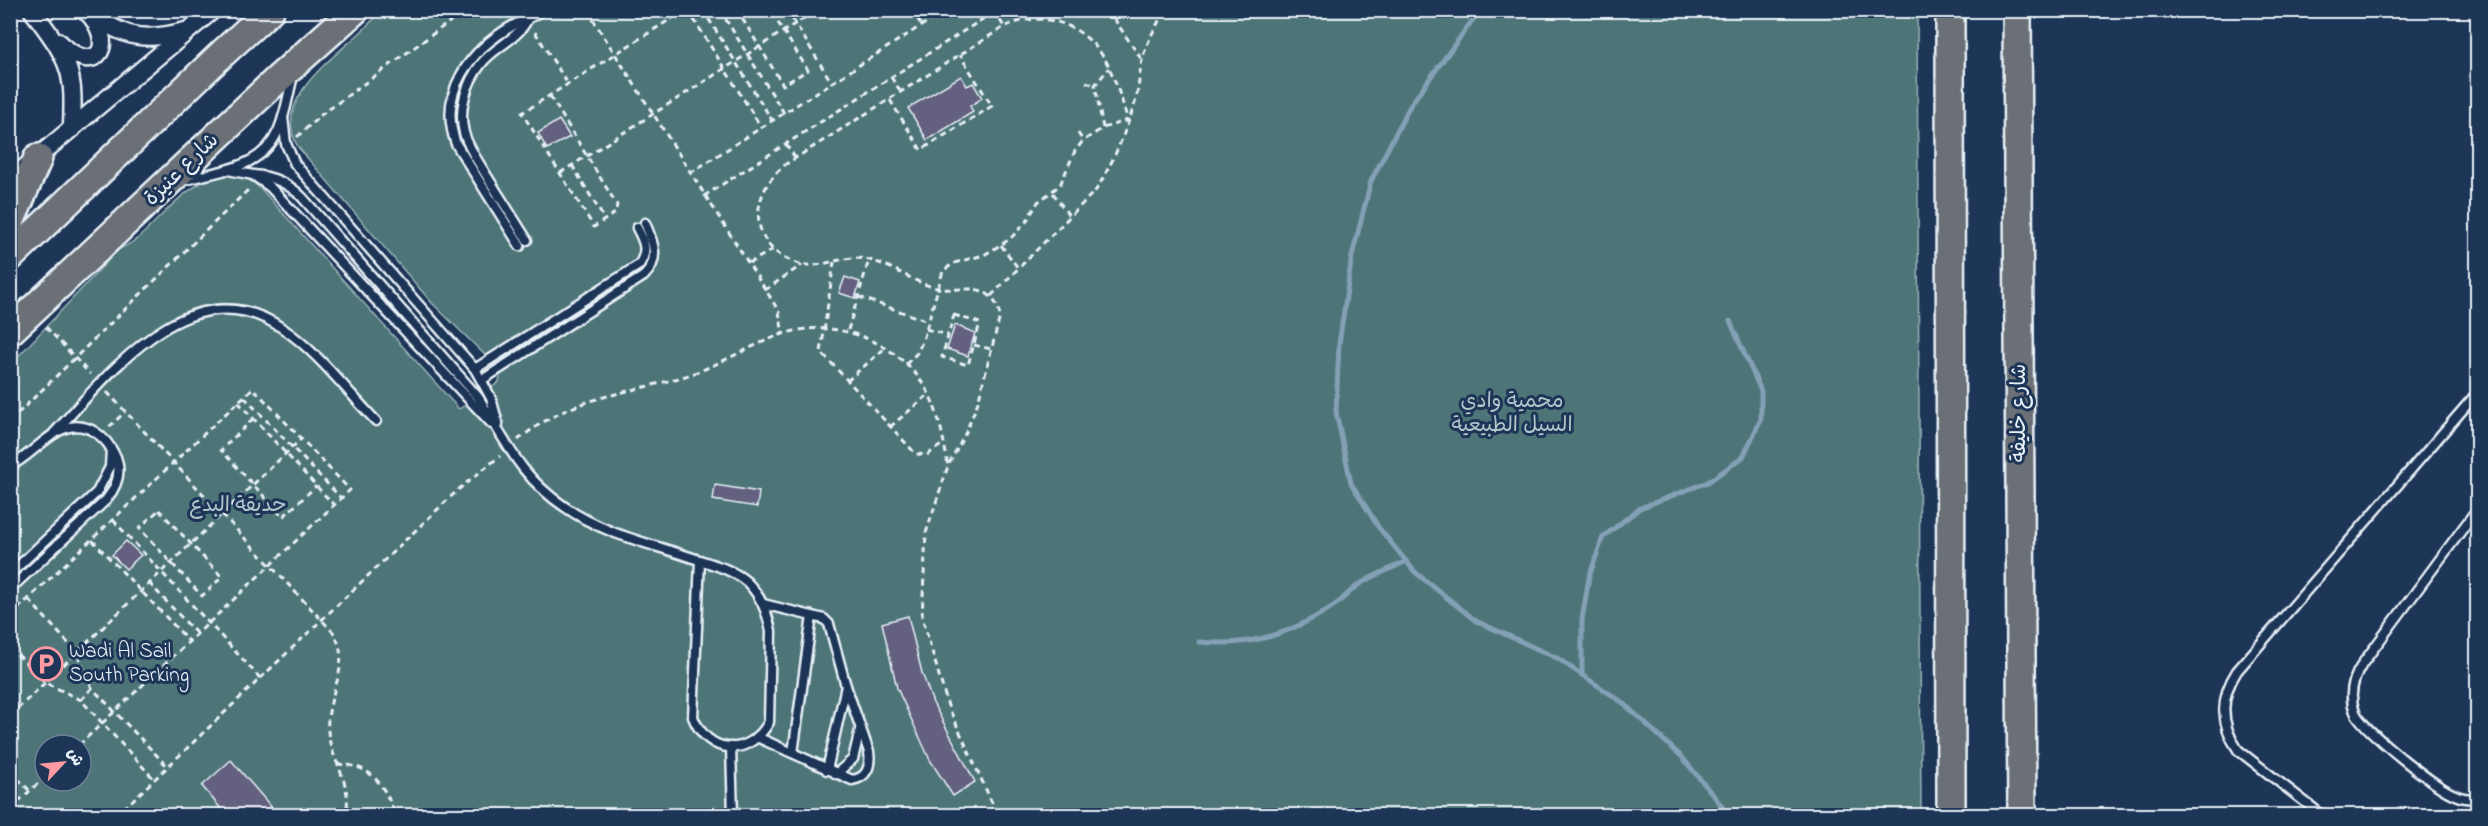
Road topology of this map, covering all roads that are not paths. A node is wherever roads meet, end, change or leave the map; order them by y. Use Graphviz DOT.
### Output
graph roads {
  1 [pos="32,10"];
  2 [pos="213,10"];
  3 [pos="270,10"];
  4 [pos="355,10"];
  5 [pos="543,10"];
  6 [pos="1940,10"];
  7 [pos="1950,10"];
  8 [pos="2018,10"];
  9 [pos="87,13"];
  10 [pos="46,28"];
  11 [pos="189,30"];
  12 [pos="297,62"];
  13 [pos="283,117"];
  14 [pos="1949,117"];
  15 [pos="72,129"];
  16 [pos="38,158"];
  17 [pos="228,170"];
  18 [pos="256,176"];
  19 [pos="10,180"];
  20 [pos="165,187"];
  21 [pos="10,222"];
  22 [pos="524,243"];
  23 [pos="10,257"];
  24 [pos="10,331"];
  25 [pos="475,369"];
  26 [pos="482,380"];
  27 [pos="2478,392"];
  28 [pos="376,421"];
  29 [pos="499,430"];
  30 [pos="54,433"];
  31 [pos="111,449"];
  32 [pos="10,466"];
  33 [pos="2478,508"];
  34 [pos="700,560"];
  35 [pos="10,574"];
  36 [pos="10,590"];
  37 [pos="763,604"];
  38 [pos="812,616"];
  39 [pos="846,686"];
  40 [pos="860,729"];
  41 [pos="757,737"];
  42 [pos="731,747"];
  43 [pos="793,753"];
  44 [pos="827,770"];
  45 [pos="836,774"];
  46 [pos="2477,800"];
  47 [pos="733,816"];
  48 [pos="1951,816"];
  49 [pos="2022,816"];
  50 [pos="2323,816"];
  1 -- 10 [label="street"];
  2 -- 11 [label="street"];
  3 -- 23 [label="main road"];
  4 -- 12 [label="main road, شارع عنيزة"];
  5 -- 22 [label="lane"];
  6 -- 14 [label="main road"];
  7 -- 14 [label="main road"];
  8 -- 49 [label="main road, شارع خليفة"];
  9 -- 10 [label="street"];
  9 -- 11 [label="street"];
  10 -- 15 [label="street"];
  11 -- 15 [label="street"];
  12 -- 13 [label="lane"];
  12 -- 20 [label="main road, شارع عنيزة"];
  13 -- 17 [label="lane"];
  13 -- 25 [label="lane"];
  14 -- 48 [label="main road"];
  15 -- 16 [label="street"];
  16 -- 19 [label="street"];
  16 -- 21 [label="main road"];
  17 -- 18 [label="lane"];
  17 -- 20 [label="lane"];
  18 -- 29 [label="lane"];
  18 -- 29 [label="lane"];
  20 -- 24 [label="main road, شارع عنيزة"];
  25 -- 26 [label="lane"];
  25 -- 26 [label="lane"];
  26 -- 29 [label="lane"];
  27 -- 50 [label="lane"];
  28 -- 30 [label="lane"];
  29 -- 34 [label="lane"];
  30 -- 31 [label="lane"];
  30 -- 32 [label="lane"];
  31 -- 35 [label="lane"];
  31 -- 36 [label="lane"];
  33 -- 46 [label="lane"];
  34 -- 37 [label="lane"];
  34 -- 42 [label="lane"];
  37 -- 38 [label="lane"];
  37 -- 41 [label="lane"];
  38 -- 39 [label="lane"];
  38 -- 43 [label="lane"];
  39 -- 40 [label="lane"];
  39 -- 44 [label="lane"];
  40 -- 45 [label="lane"];
  40 -- 45 [label="lane"];
  41 -- 42 [label="lane"];
  41 -- 43 [label="lane"];
  42 -- 47 [label="lane"];
  43 -- 44 [label="lane"];
  44 -- 45 [label="lane"];
}
